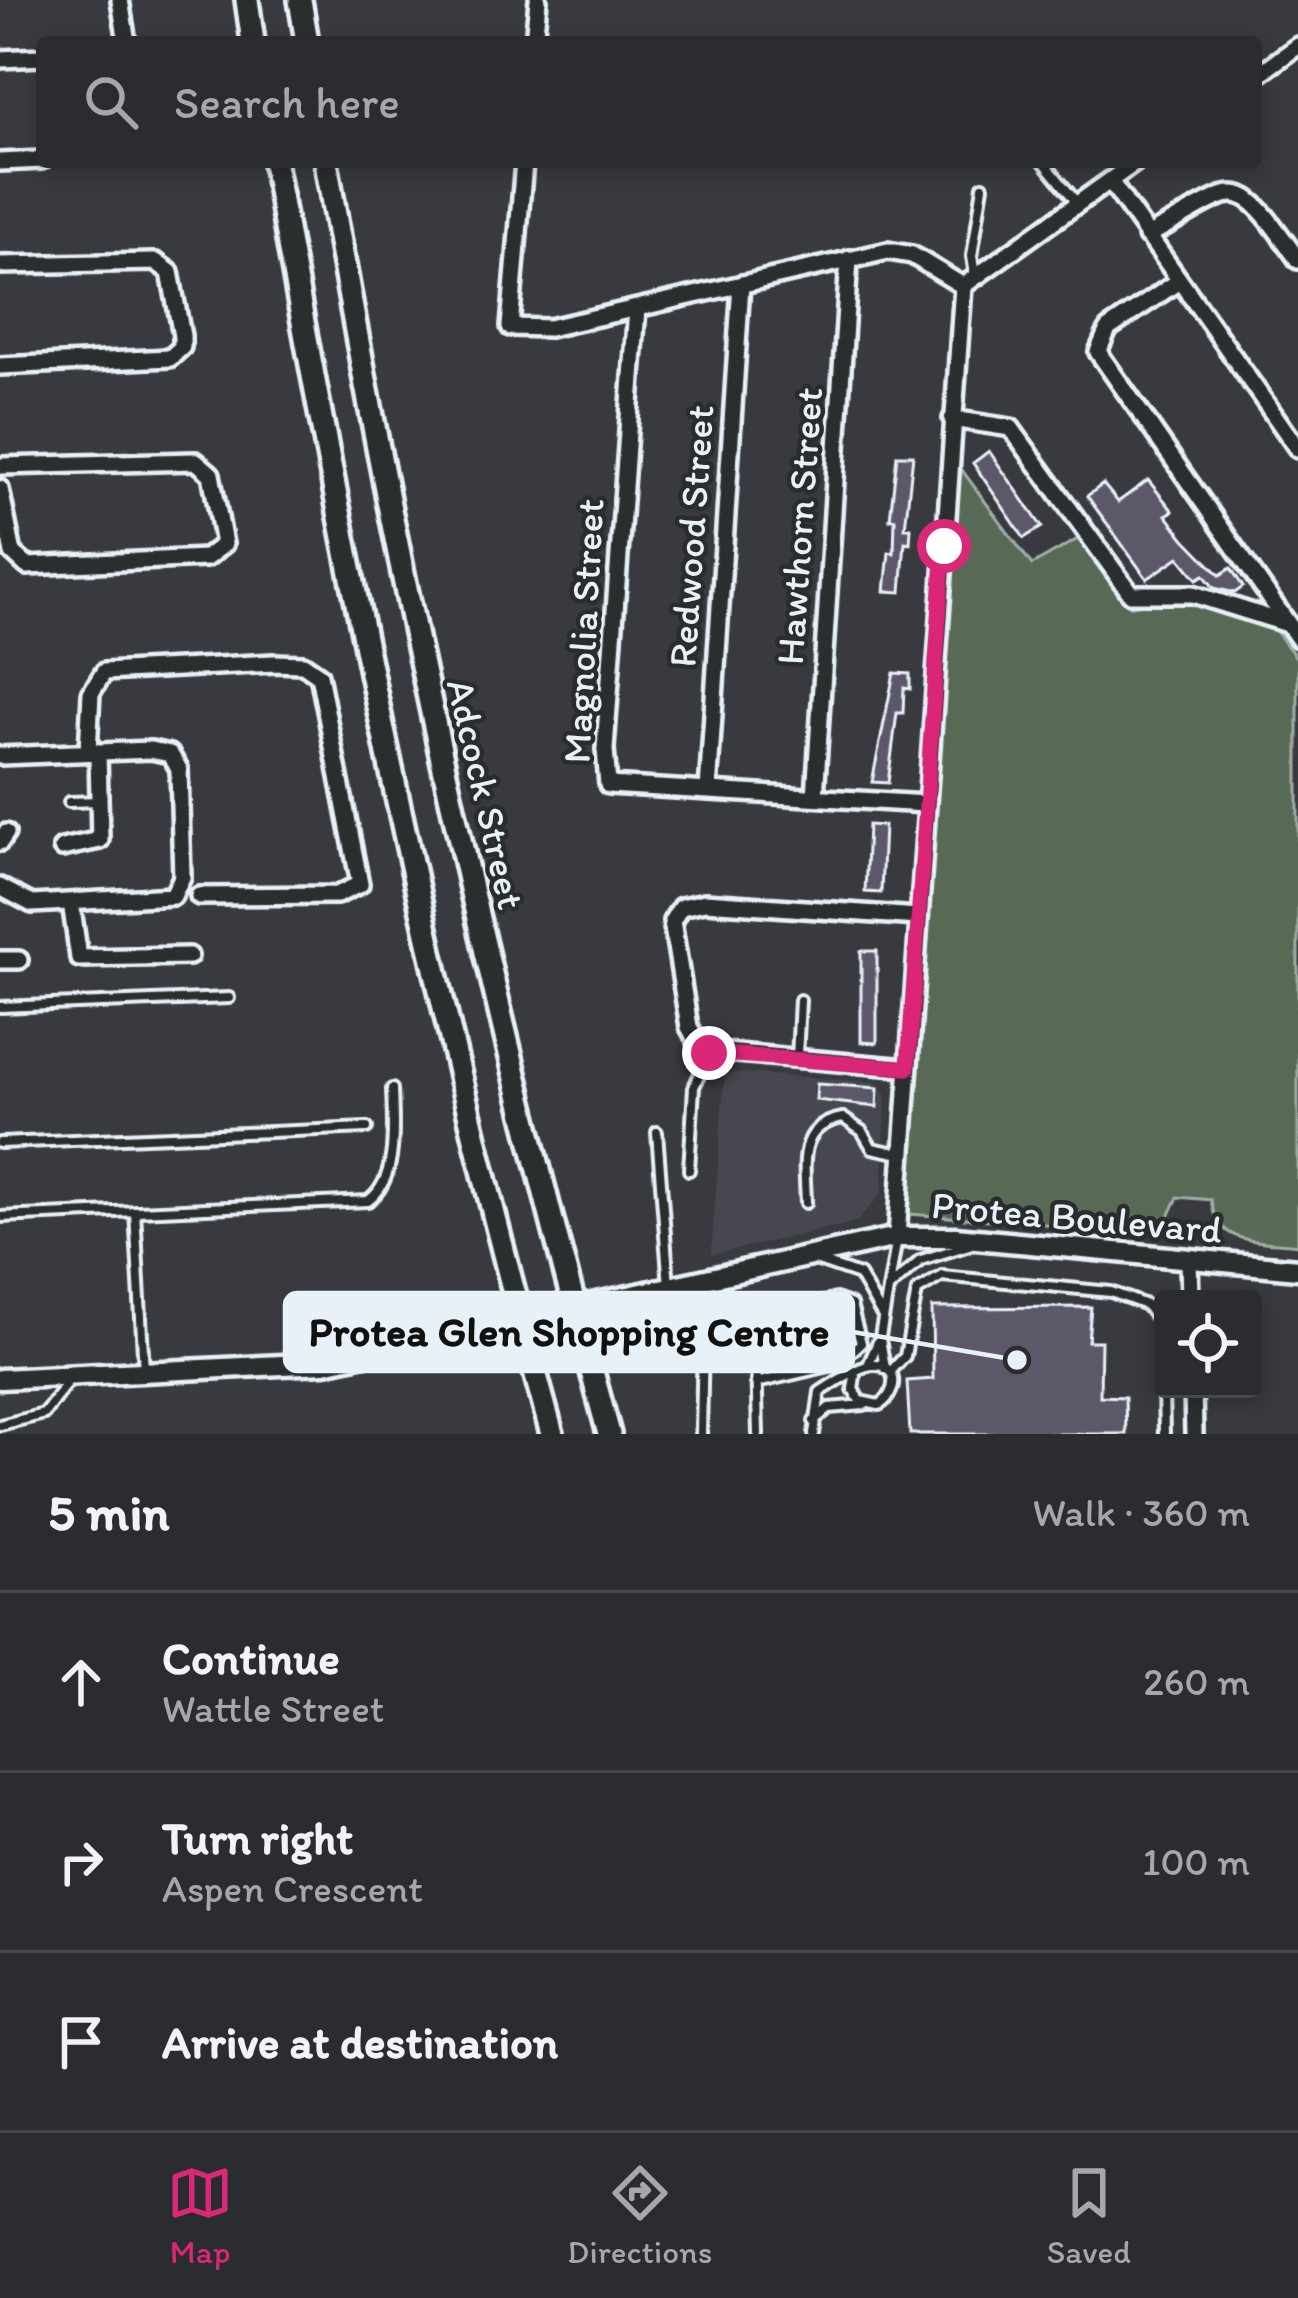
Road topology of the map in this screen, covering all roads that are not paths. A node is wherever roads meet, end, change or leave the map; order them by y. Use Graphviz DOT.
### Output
graph roads {
  1 [pos="120,0"];
  2 [pos="247,0"];
  3 [pos="300,0"];
  4 [pos="538,0"];
  5 [pos="126,36"];
  6 [pos="252,36"];
  7 [pos="306,36"];
  8 [pos="535,36"];
  9 [pos="1298,46"];
  10 [pos="36,57"];
  11 [pos="0,59"];
  12 [pos="1262,72"];
  13 [pos="36,160"];
  14 [pos="0,162"];
  15 [pos="275,168"];
  16 [pos="327,168"];
  17 [pos="523,168"];
  18 [pos="1049,168"];
  19 [pos="1128,168"];
  20 [pos="1110,181"];
  21 [pos="983,186"];
  22 [pos="1079,205"];
  23 [pos="1147,236"];
  24 [pos="849,259"];
  25 [pos="1298,260"];
  26 [pos="0,266"];
  27 [pos="1179,281"];
  28 [pos="969,282"];
  29 [pos="741,284"];
  30 [pos="637,308"];
  31 [pos="0,366"];
  32 [pos="952,419"];
  33 [pos="1298,449"];
  34 [pos="0,466"];
  35 [pos="0,489"];
  36 [pos="1293,631"];
  37 [pos="93,752"];
  38 [pos="0,757"];
  39 [pos="708,791"];
  40 [pos="815,797"];
  41 [pos="101,801"];
  42 [pos="69,802"];
  43 [pos="926,804"];
  44 [pos="62,848"];
  45 [pos="0,887"];
  46 [pos="199,896"];
  47 [pos="71,902"];
  48 [pos="918,917"];
  49 [pos="189,956"];
  50 [pos="0,960"];
  51 [pos="19,960"];
  52 [pos="230,998"];
  53 [pos="800,1000"];
  54 [pos="0,1007"];
  55 [pos="709,1053"];
  56 [pos="797,1059"];
  57 [pos="908,1068"];
  58 [pos="392,1089"];
  59 [pos="367,1128"];
  60 [pos="657,1132"];
  61 [pos="0,1143"];
  62 [pos="902,1154"];
  63 [pos="689,1171"];
  64 [pos="806,1203"];
  65 [pos="135,1211"];
  66 [pos="0,1217"];
  67 [pos="897,1237"];
  68 [pos="988,1240"];
  69 [pos="794,1258"];
  70 [pos="1189,1261"];
  71 [pos="1298,1269"];
  72 [pos="669,1286"];
  73 [pos="888,1288"];
  74 [pos="1190,1290"];
  75 [pos="574,1309"];
  76 [pos="884,1318"];
  77 [pos="1154,1318"];
  78 [pos="754,1319"];
  79 [pos="520,1320"];
  80 [pos="880,1337"];
  81 [pos="868,1366"];
  82 [pos="887,1370"];
  83 [pos="144,1372"];
  84 [pos="72,1376"];
  85 [pos="855,1376"];
  86 [pos="0,1378"];
  87 [pos="756,1383"];
  88 [pos="1163,1398"];
  89 [pos="1192,1398"];
  90 [pos="866,1405"];
  91 [pos="814,1421"];
  92 [pos="0,1425"];
  93 [pos="552,1434"];
  94 [pos="609,1434"];
  95 [pos="700,1434"];
  96 [pos="758,1434"];
  97 [pos="814,1434"];
  98 [pos="1164,1434"];
  99 [pos="1194,1434"];
  1 -- 5 [label="street"];
  2 -- 6 [label="main road"];
  3 -- 7 [label="main road"];
  4 -- 8 [label="street"];
  9 -- 12 [label="street"];
  10 -- 11 [label="street"];
  13 -- 14 [label="street"];
  15 -- 79 [label="main road"];
  16 -- 75 [label="main road, Adcock Street"];
  17 -- 30 [label="street"];
  18 -- 22 [label="lane"];
  19 -- 20 [label="street"];
  20 -- 22 [label="street"];
  20 -- 23 [label="street"];
  21 -- 28 [label="lane"];
  22 -- 28 [label="street"];
  23 -- 25 [label="street"];
  23 -- 27 [label="street"];
  24 -- 28 [label="street"];
  24 -- 29 [label="street"];
  24 -- 40 [label="street, Hawthorn Street"];
  26 -- 31 [label="street"];
  27 -- 33 [label="street"];
  27 -- 36 [label="street"];
  28 -- 32 [label="street"];
  29 -- 30 [label="street"];
  29 -- 39 [label="street, Redwood Street"];
  30 -- 39 [label="street, Magnolia Street"];
  32 -- 36 [label="street"];
  32 -- 43 [label="street"];
  34 -- 35 [label="street"];
  37 -- 38 [label="street"];
  37 -- 41 [label="street"];
  37 -- 46 [label="street"];
  37 -- 47 [label="street"];
  39 -- 40 [label="street, Magnolia Street"];
  40 -- 43 [label="street, Magnolia Street"];
  41 -- 42 [label="lane"];
  41 -- 44 [label="street"];
  43 -- 48 [label="street"];
  45 -- 47 [label="street"];
  47 -- 49 [label="street"];
  48 -- 55 [label="street"];
  48 -- 57 [label="street"];
  50 -- 51 [label="street"];
  52 -- 54 [label="lane"];
  53 -- 56 [label="lane"];
  55 -- 56 [label="street"];
  55 -- 63 [label="lane"];
  56 -- 57 [label="street"];
  57 -- 62 [label="street"];
  58 -- 65 [label="lane"];
  59 -- 61 [label="lane"];
  60 -- 72 [label="lane"];
  62 -- 64 [label="lane"];
  62 -- 67 [label="street"];
  65 -- 66 [label="lane"];
  65 -- 83 [label="lane"];
  67 -- 68 [label="street, Protea Boulevard"];
  67 -- 69 [label="street, Protea Boulevard"];
  67 -- 73 [label="lane"];
  68 -- 70 [label="street, Protea Boulevard"];
  68 -- 73 [label="lane"];
  69 -- 72 [label="street, Protea Boulevard"];
  69 -- 76 [label="lane"];
  70 -- 71 [label="street, Protea Boulevard"];
  70 -- 74 [label="street"];
  72 -- 75 [label="street, Protea Boulevard"];
  73 -- 76 [label="lane"];
  75 -- 79 [label="street, Protea Boulevard"];
  75 -- 94 [label="main road, Adcock Street"];
  76 -- 80 [label="lane"];
  77 -- 82 [label="lane"];
  78 -- 87 [label="lane"];
  78 -- 87 [label="lane"];
  78 -- 95 [label="lane"];
  79 -- 83 [label="street, Protea Boulevard"];
  79 -- 93 [label="main road"];
  80 -- 81 [label="lane"];
  80 -- 82 [label="lane"];
  81 -- 82 [label="lane"];
  81 -- 85 [label="lane"];
  82 -- 90 [label="lane"];
  83 -- 84 [label="street, Protea Boulevard"];
  84 -- 86 [label="street, Protea Boulevard"];
  84 -- 92 [label="lane"];
  85 -- 90 [label="lane"];
  85 -- 91 [label="lane"];
  87 -- 96 [label="lane"];
  88 -- 98 [label="lane"];
  89 -- 99 [label="street"];
  90 -- 91 [label="lane"];
  91 -- 97 [label="lane"];
}
